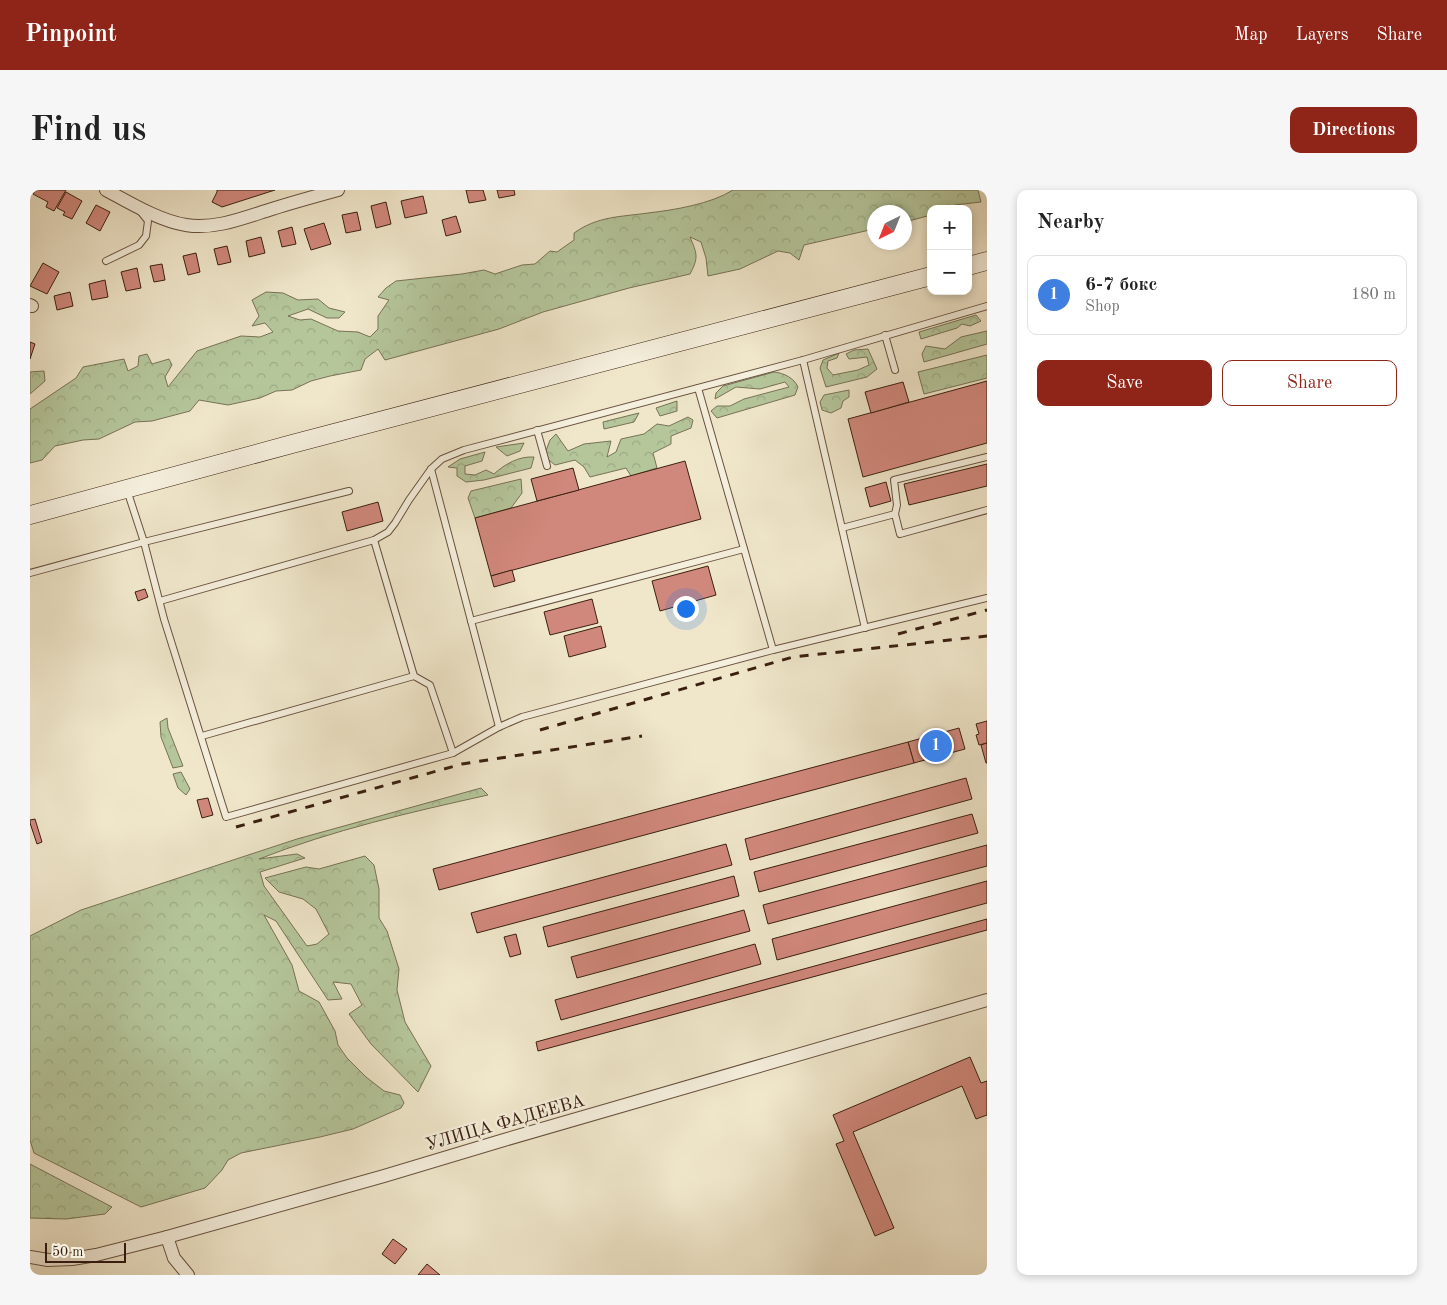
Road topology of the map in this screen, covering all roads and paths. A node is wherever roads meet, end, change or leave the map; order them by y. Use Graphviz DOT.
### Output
graph roads {
  1 [pos="106,190"];
  2 [pos="299,190"];
  3 [pos="338,190"];
  4 [pos="292,203"];
  5 [pos="137,206"];
  6 [pos="106,261"];
  7 [pos="987,261"];
  8 [pos="972,265"];
  9 [pos="927,277"];
  10 [pos="987,306"];
  11 [pos="885,335"];
  12 [pos="803,360"];
  13 [pos="895,370"];
  14 [pos="698,388"];
  15 [pos="537,430"];
  16 [pos="987,457"];
  17 [pos="547,466"];
  18 [pos="431,469"];
  19 [pos="127,490"];
  20 [pos="349,492"];
  21 [pos="987,510"];
  22 [pos="895,514"];
  23 [pos="30,515"];
  24 [pos="842,528"];
  25 [pos="374,540"];
  26 [pos="144,542"];
  27 [pos="744,549"];
  28 [pos="30,573"];
  29 [pos="987,598"];
  30 [pos="160,601"];
  31 [pos="471,621"];
  32 [pos="865,628"];
  33 [pos="773,650"];
  34 [pos="414,676"];
  35 [pos="499,727"];
  36 [pos="202,736"];
  37 [pos="453,754"];
  38 [pos="987,1000"];
  39 [pos="167,1237"];
  40 [pos="30,1257"];
  41 [pos="188,1275"];
  1 -- 5 [label="street"];
  2 -- 4 [label="street"];
  3 -- 4 [label="street"];
  4 -- 5 [label="street"];
  5 -- 6 [label="lane"];
  7 -- 8 [label="street"];
  9 -- 19 [label="street"];
  10 -- 11 [label="lane"];
  11 -- 12 [label="lane"];
  11 -- 13 [label="lane"];
  12 -- 14 [label="lane"];
  12 -- 24 [label="lane"];
  14 -- 15 [label="lane"];
  14 -- 27 [label="lane"];
  15 -- 17 [label="lane"];
  15 -- 18 [label="lane"];
  16 -- 22 [label="lane"];
  18 -- 25 [label="lane"];
  18 -- 31 [label="lane"];
  19 -- 23 [label="street"];
  19 -- 26 [label="lane"];
  20 -- 26 [label="lane"];
  21 -- 22 [label="lane"];
  22 -- 24 [label="lane"];
  24 -- 32 [label="lane"];
  25 -- 30 [label="lane"];
  25 -- 34 [label="lane"];
  26 -- 28 [label="lane"];
  26 -- 30 [label="lane"];
  27 -- 31 [label="lane"];
  27 -- 33 [label="lane"];
  29 -- 32 [label="lane"];
  30 -- 36 [label="lane"];
  31 -- 35 [label="lane"];
  32 -- 33 [label="lane"];
  33 -- 35 [label="lane"];
  34 -- 36 [label="lane"];
  34 -- 37 [label="lane"];
  35 -- 37 [label="lane"];
  36 -- 37 [label="lane"];
  38 -- 39 [label="street, УЛИЦА ФАДЕЕВА"];
  39 -- 40 [label="street, УЛИЦА ФАДЕЕВА"];
  39 -- 41 [label="street"];
}
